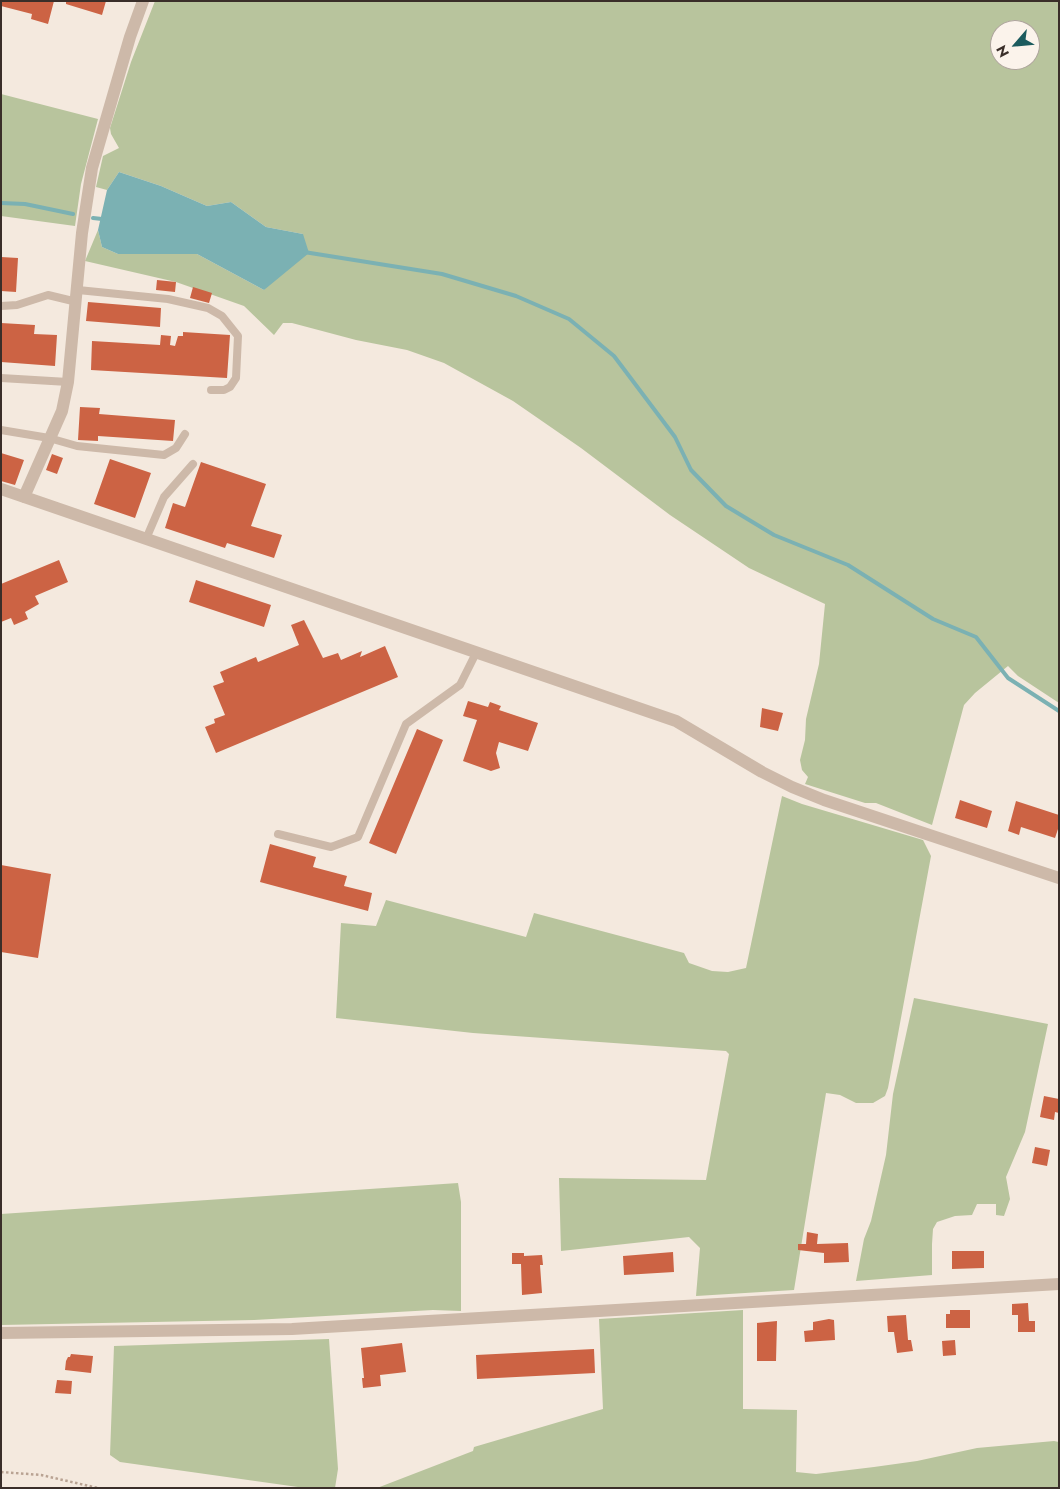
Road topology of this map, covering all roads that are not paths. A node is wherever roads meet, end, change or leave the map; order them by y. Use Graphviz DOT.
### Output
graph roads {
  1 [pos="143,1"];
  2 [pos="77,296"];
  3 [pos="1,306"];
  4 [pos="1,378"];
  5 [pos="68,382"];
  6 [pos="211,390"];
  7 [pos="1,430"];
  8 [pos="185,434"];
  9 [pos="49,438"];
  10 [pos="193,464"];
  11 [pos="2,491"];
  12 [pos="24,497"];
  13 [pos="146,539"];
  14 [pos="476,653"];
  15 [pos="278,834"];
  16 [pos="1059,878"];
  17 [pos="1059,1284"];
  18 [pos="1,1333"];
  1 -- 2 [label="street"];
  2 -- 3 [label="lane"];
  2 -- 5 [label="street"];
  2 -- 6 [label="lane"];
  4 -- 5 [label="lane"];
  5 -- 9 [label="street"];
  7 -- 9 [label="lane"];
  8 -- 9 [label="lane"];
  9 -- 12 [label="street"];
  10 -- 13 [label="lane"];
  11 -- 12 [label="street"];
  12 -- 13 [label="street"];
  13 -- 14 [label="street"];
  14 -- 15 [label="lane"];
  14 -- 16 [label="street"];
  17 -- 18 [label="street"];
}
